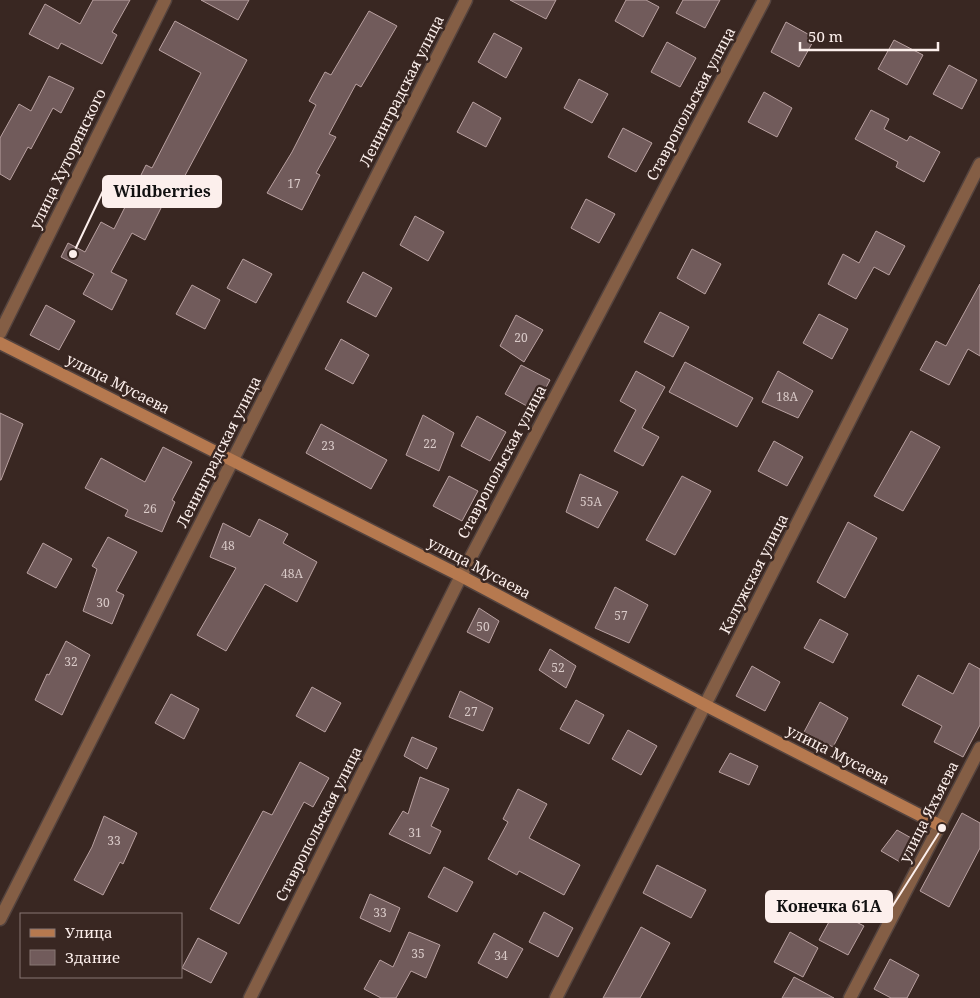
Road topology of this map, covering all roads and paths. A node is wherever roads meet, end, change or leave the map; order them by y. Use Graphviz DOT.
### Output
graph roads {
  1 [pos="165,0"];
  2 [pos="466,0"];
  3 [pos="764,0"];
  4 [pos="980,164"];
  5 [pos="0,333"];
  6 [pos="0,343"];
  7 [pos="232,460"];
  8 [pos="461,576"];
  9 [pos="705,706"];
  10 [pos="980,748"];
  11 [pos="940,826"];
  12 [pos="0,918"];
  13 [pos="250,998"];
  14 [pos="556,998"];
  15 [pos="850,998"];
  1 -- 5 [label="street, улица Хуторянского"];
  2 -- 7 [label="street, Ленинградская улица"];
  3 -- 8 [label="street, Ставропольская улица"];
  4 -- 9 [label="street, Калужская улица"];
  6 -- 7 [label="street, улица Мусаева"];
  7 -- 8 [label="street, улица Мусаева"];
  7 -- 12 [label="street, Ленинградская улица"];
  8 -- 9 [label="street, улица Мусаева"];
  8 -- 13 [label="street, Ставропольская улица"];
  9 -- 11 [label="street, улица Мусаева"];
  9 -- 14 [label="street, Калужская улица"];
  10 -- 11 [label="street, улица Яхъяева"];
  11 -- 15 [label="street, улица Яхъяева"];
}
